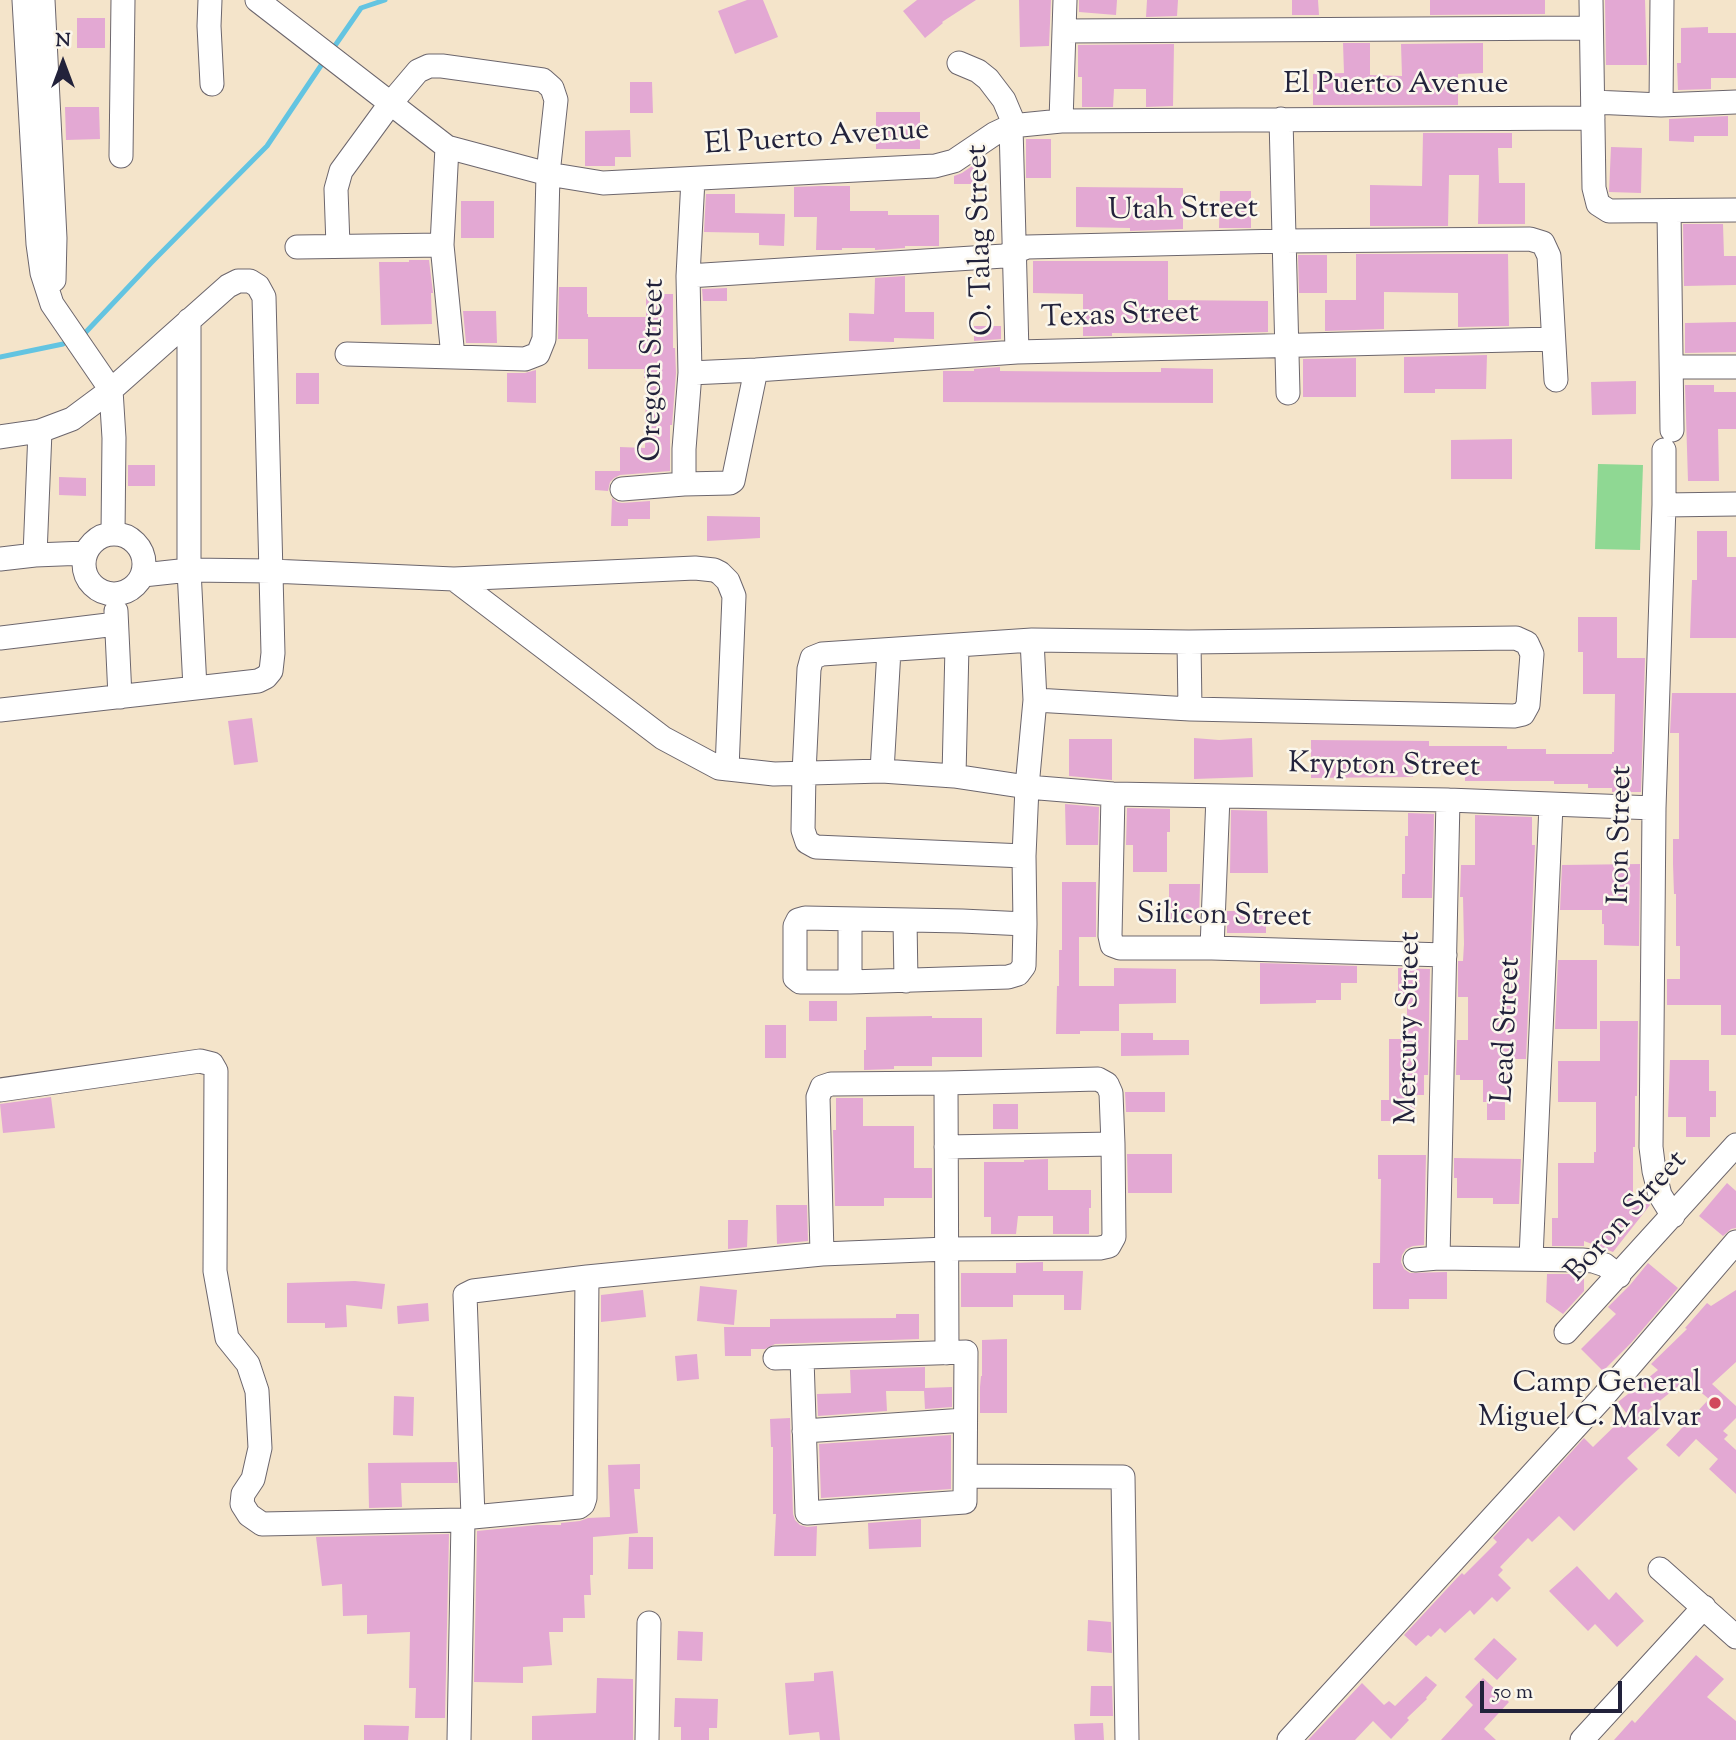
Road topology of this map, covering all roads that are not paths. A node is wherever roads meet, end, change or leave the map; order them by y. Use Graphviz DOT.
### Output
graph roads {
  1 [pos="24,0"];
  2 [pos="43,0"];
  3 [pos="122,0"];
  4 [pos="210,0"];
  5 [pos="257,0"];
  6 [pos="1065,0"];
  7 [pos="1591,0"];
  8 [pos="1662,0"];
  9 [pos="1591,28"];
  10 [pos="1064,31"];
  11 [pos="959,63"];
  12 [pos="212,84"];
  13 [pos="1736,102"];
  14 [pos="390,104"];
  15 [pos="1661,105"];
  16 [pos="1592,110"];
  17 [pos="1281,119"];
  18 [pos="1061,121"];
  19 [pos="1013,126"];
  20 [pos="447,147"];
  21 [pos="121,156"];
  22 [pos="548,174"];
  23 [pos="693,179"];
  24 [pos="1736,210"];
  25 [pos="1669,211"];
  26 [pos="1284,241"];
  27 [pos="442,245"];
  28 [pos="338,246"];
  29 [pos="297,247"];
  30 [pos="1015,251"];
  31 [pos="688,276"];
  32 [pos="52,304"];
  33 [pos="189,320"];
  34 [pos="1553,338"];
  35 [pos="1287,344"];
  36 [pos="1017,352"];
  37 [pos="348,354"];
  38 [pos="453,357"];
  39 [pos="1672,367"];
  40 [pos="1736,367"];
  41 [pos="755,370"];
  42 [pos="690,373"];
  43 [pos="1556,380"];
  44 [pos="111,390"];
  45 [pos="1288,393"];
  46 [pos="40,431"];
  47 [pos="0,437"];
  48 [pos="684,484"];
  49 [pos="622,489"];
  50 [pos="1736,504"];
  51 [pos="1664,505"];
  52 [pos="113,534"];
  53 [pos="86,553"];
  54 [pos="35,555"];
  55 [pos="0,559"];
  56 [pos="190,570"];
  57 [pos="271,571"];
  58 [pos="142,575"];
  59 [pos="454,579"];
  60 [pos="115,594"];
  61 [pos="116,624"];
  62 [pos="0,638"];
  63 [pos="1032,640"];
  64 [pos="1189,642"];
  65 [pos="957,646"];
  66 [pos="889,650"];
  67 [pos="195,688"];
  68 [pos="120,697"];
  69 [pos="1035,700"];
  70 [pos="1190,709"];
  71 [pos="0,710"];
  72 [pos="727,769"];
  73 [pos="882,771"];
  74 [pos="804,773"];
  75 [pos="954,776"];
  76 [pos="1027,787"];
  77 [pos="1113,794"];
  78 [pos="1218,796"];
  79 [pos="1448,800"];
  80 [pos="1551,805"];
  81 [pos="1654,808"];
  82 [pos="1024,856"];
  83 [pos="850,920"];
  84 [pos="905,920"];
  85 [pos="1025,924"];
  86 [pos="1212,948"];
  87 [pos="1445,955"];
  88 [pos="906,981"];
  89 [pos="850,982"];
  90 [pos="946,1083"];
  91 [pos="0,1090"];
  92 [pos="1113,1144"];
  93 [pos="1736,1145"];
  94 [pos="946,1147"];
  95 [pos="1673,1216"];
  96 [pos="1736,1242"];
  97 [pos="947,1249"];
  98 [pos="822,1254"];
  99 [pos="1531,1258"];
  100 [pos="1619,1276"];
  101 [pos="587,1278"];
  102 [pos="1566,1332"];
  103 [pos="947,1353"];
  104 [pos="775,1358"];
  105 [pos="802,1358"];
  106 [pos="965,1420"];
  107 [pos="804,1431"];
  108 [pos="966,1476"];
  109 [pos="468,1519"];
  110 [pos="1660,1569"];
  111 [pos="1704,1607"];
  112 [pos="649,1623"];
  113 [pos="1736,1637"];
  114 [pos="459,1740"];
  115 [pos="646,1740"];
  116 [pos="1127,1740"];
  117 [pos="1289,1740"];
  118 [pos="1582,1740"];
  1 -- 32 [label="street"];
  2 -- 32 [label="street"];
  3 -- 21 [label="street"];
  4 -- 12 [label="street"];
  5 -- 14 [label="street, El Puerto Avenue"];
  6 -- 10 [label="street"];
  7 -- 9 [label="street"];
  8 -- 15 [label="street"];
  9 -- 10 [label="street"];
  9 -- 16 [label="street"];
  10 -- 18 [label="street"];
  11 -- 19 [label="street"];
  13 -- 15 [label="street, El Puerto Avenue"];
  14 -- 20 [label="street, El Puerto Avenue"];
  14 -- 22 [label="street"];
  14 -- 28 [label="street"];
  15 -- 16 [label="street, El Puerto Avenue"];
  16 -- 17 [label="street, El Puerto Avenue"];
  16 -- 25 [label="street"];
  17 -- 18 [label="street, El Puerto Avenue"];
  17 -- 26 [label="street"];
  18 -- 19 [label="street, El Puerto Avenue"];
  19 -- 23 [label="street, El Puerto Avenue"];
  19 -- 30 [label="street, O. Talag Street"];
  20 -- 22 [label="street, El Puerto Avenue"];
  20 -- 27 [label="street"];
  22 -- 23 [label="street, El Puerto Avenue"];
  22 -- 38 [label="street"];
  23 -- 31 [label="street, Oregon Street"];
  24 -- 25 [label="street"];
  25 -- 39 [label="street, Iron Street"];
  26 -- 30 [label="street, Utah Street"];
  26 -- 34 [label="street, Utah Street"];
  26 -- 35 [label="street"];
  27 -- 28 [label="street"];
  27 -- 38 [label="street"];
  28 -- 29 [label="street"];
  30 -- 31 [label="street, Utah Street"];
  30 -- 36 [label="street, O. Talag Street"];
  31 -- 42 [label="street, Oregon Street"];
  32 -- 44 [label="street"];
  33 -- 44 [label="street"];
  33 -- 56 [label="street"];
  33 -- 57 [label="street"];
  34 -- 35 [label="street, Texas Street"];
  34 -- 43 [label="street, Utah Street"];
  35 -- 36 [label="street, Texas Street"];
  35 -- 45 [label="street"];
  36 -- 41 [label="street, Texas Street"];
  37 -- 38 [label="street"];
  39 -- 40 [label="street"];
  39 -- 51 [label="street, Iron Street"];
  41 -- 42 [label="street, Texas Street"];
  41 -- 48 [label="street, Oregon Street"];
  42 -- 48 [label="street, Oregon Street"];
  44 -- 46 [label="street"];
  44 -- 52 [label="street"];
  46 -- 47 [label="street"];
  46 -- 54 [label="street"];
  48 -- 49 [label="street"];
  50 -- 51 [label="street"];
  51 -- 81 [label="street, Iron Street"];
  52 -- 53 [label="street"];
  52 -- 58 [label="street"];
  53 -- 54 [label="street"];
  53 -- 60 [label="street"];
  54 -- 55 [label="street"];
  56 -- 57 [label="street"];
  56 -- 58 [label="street"];
  56 -- 67 [label="street"];
  57 -- 59 [label="street"];
  57 -- 67 [label="street"];
  58 -- 60 [label="street"];
  59 -- 72 [label="street, Krypton Street"];
  59 -- 72 [label="street"];
  60 -- 61 [label="street"];
  61 -- 62 [label="street"];
  61 -- 68 [label="street"];
  63 -- 64 [label="street"];
  63 -- 65 [label="street"];
  63 -- 69 [label="street"];
  64 -- 70 [label="street"];
  64 -- 70 [label="street"];
  65 -- 66 [label="street"];
  65 -- 75 [label="street"];
  66 -- 73 [label="street"];
  66 -- 74 [label="street"];
  67 -- 68 [label="street"];
  68 -- 71 [label="street"];
  69 -- 70 [label="street"];
  69 -- 76 [label="street"];
  72 -- 74 [label="street, Krypton Street"];
  73 -- 74 [label="street, Krypton Street"];
  73 -- 75 [label="street, Krypton Street"];
  74 -- 82 [label="street"];
  75 -- 76 [label="street, Krypton Street"];
  76 -- 77 [label="street, Krypton Street"];
  76 -- 82 [label="street"];
  77 -- 78 [label="street, Krypton Street"];
  77 -- 86 [label="street, Silicon Street"];
  78 -- 79 [label="street, Krypton Street"];
  78 -- 86 [label="street"];
  79 -- 80 [label="street, Krypton Street"];
  79 -- 87 [label="street, Mercury Street"];
  80 -- 81 [label="street, Krypton Street"];
  80 -- 99 [label="street, Lead Street"];
  81 -- 95 [label="street, Iron Street"];
  82 -- 85 [label="street"];
  83 -- 84 [label="street"];
  83 -- 89 [label="street"];
  83 -- 89 [label="street"];
  84 -- 85 [label="street"];
  84 -- 88 [label="street"];
  85 -- 88 [label="street"];
  86 -- 87 [label="street, Silicon Street"];
  87 -- 99 [label="street, Mercury Street"];
  88 -- 89 [label="street"];
  90 -- 92 [label="street"];
  90 -- 94 [label="street"];
  90 -- 98 [label="street"];
  91 -- 109 [label="street"];
  92 -- 94 [label="street"];
  92 -- 97 [label="street"];
  93 -- 95 [label="street, Boron Street"];
  94 -- 97 [label="street"];
  95 -- 100 [label="street, Boron Street"];
  96 -- 117 [label="street"];
  97 -- 98 [label="street"];
  97 -- 103 [label="street"];
  98 -- 101 [label="street"];
  99 -- 100 [label="street"];
  100 -- 102 [label="street, Boron Street"];
  101 -- 109 [label="street"];
  101 -- 109 [label="street"];
  103 -- 105 [label="street"];
  103 -- 106 [label="street"];
  104 -- 105 [label="street"];
  105 -- 107 [label="street"];
  106 -- 107 [label="street"];
  106 -- 108 [label="street"];
  107 -- 108 [label="street"];
  108 -- 116 [label="street"];
  109 -- 114 [label="street"];
  110 -- 111 [label="street"];
  111 -- 113 [label="street"];
  111 -- 118 [label="street"];
  112 -- 115 [label="street"];
}
